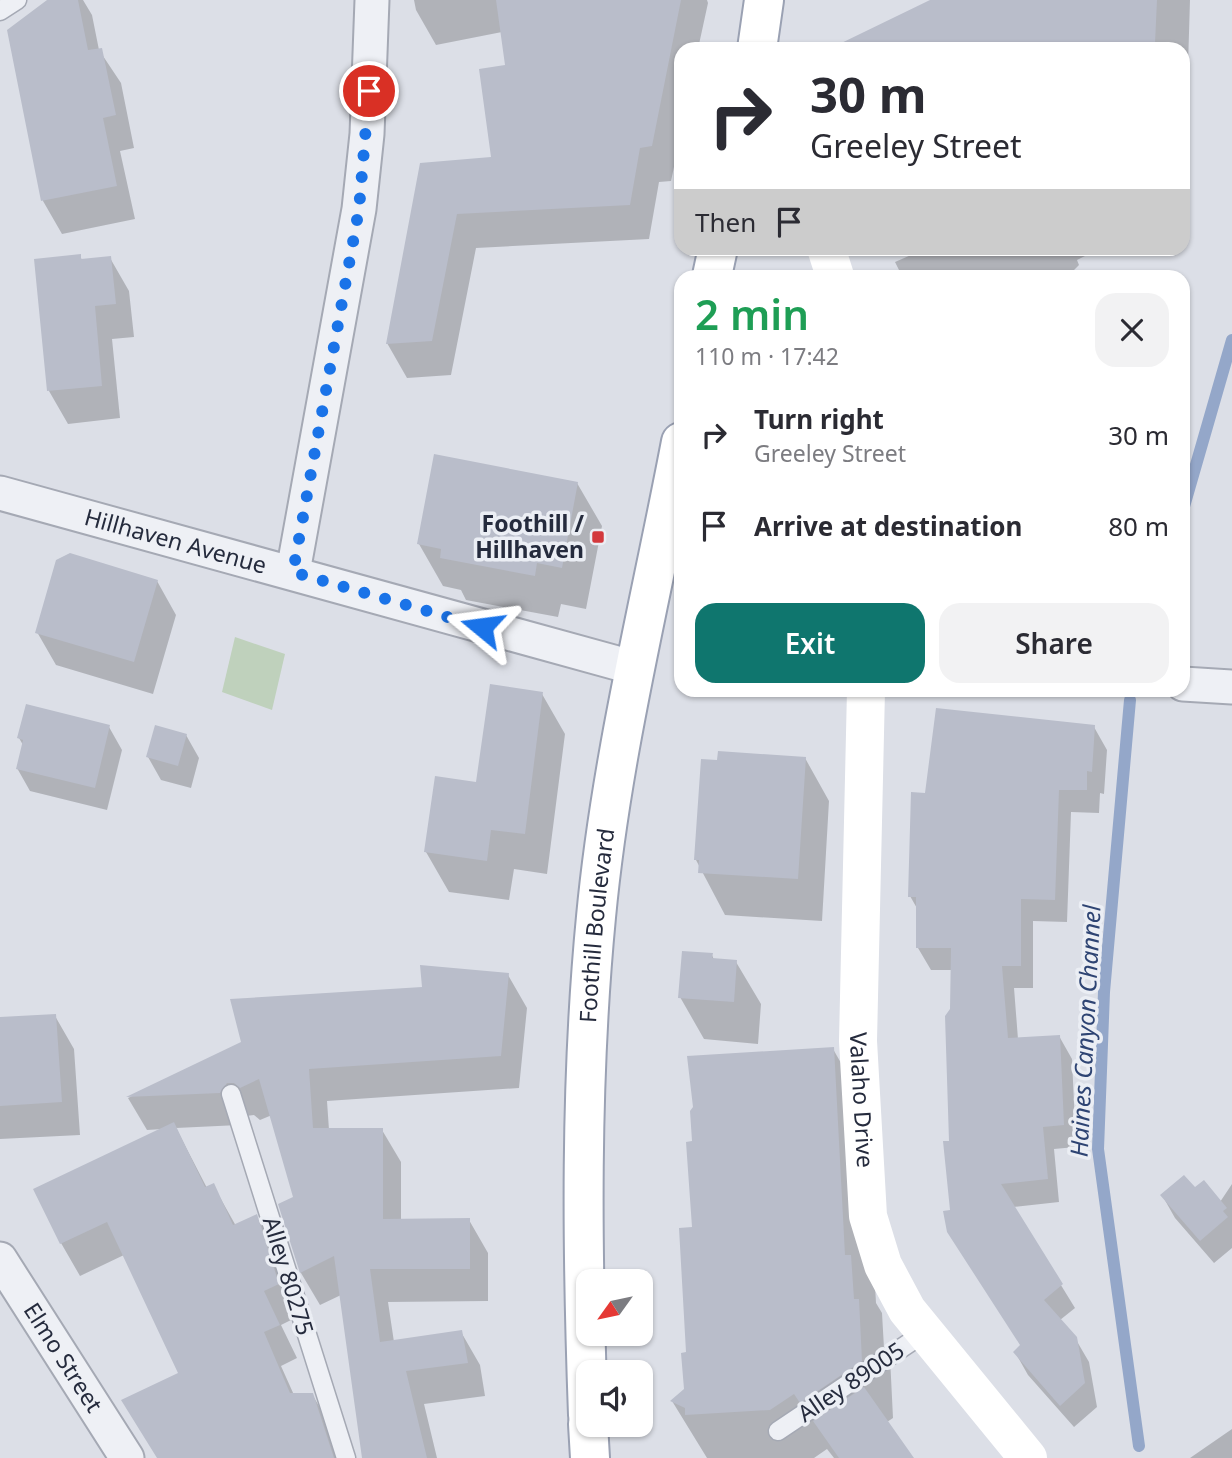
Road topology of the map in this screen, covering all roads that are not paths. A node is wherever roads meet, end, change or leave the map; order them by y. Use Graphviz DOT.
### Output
graph roads {
  1 [pos="18,0"];
  2 [pos="372,0"];
  3 [pos="764,0"];
  4 [pos="0,11"];
  5 [pos="758,42"];
  6 [pos="674,476"];
  7 [pos="0,493"];
  8 [pos="293,572"];
  9 [pos="635,668"];
  10 [pos="1190,684"];
  11 [pos="1232,687"];
  12 [pos="866,697"];
  13 [pos="231,1094"];
  14 [pos="0,1259"];
  15 [pos="925,1333"];
  16 [pos="586,1360"];
  17 [pos="778,1431"];
  18 [pos="589,1437"];
  19 [pos="127,1458"];
  20 [pos="346,1458"];
  21 [pos="590,1458"];
  22 [pos="1028,1458"];
  1 -- 4 [label="lane"];
  2 -- 8 [label="street"];
  3 -- 5 [label="main road"];
  6 -- 9 [label="main road, Foothill Boulevard"];
  7 -- 8 [label="street, Hillhaven Avenue"];
  8 -- 9 [label="street, Hillhaven Avenue"];
  9 -- 16 [label="main road, Foothill Boulevard"];
  10 -- 11 [label="street"];
  12 -- 15 [label="main road, Valaho Drive"];
  13 -- 20 [label="lane, Alley 80275"];
  14 -- 19 [label="street, Elmo Street"];
  15 -- 17 [label="lane, Alley 89005"];
  15 -- 22 [label="main road, Valaho Drive"];
  18 -- 21 [label="main road"];
}
